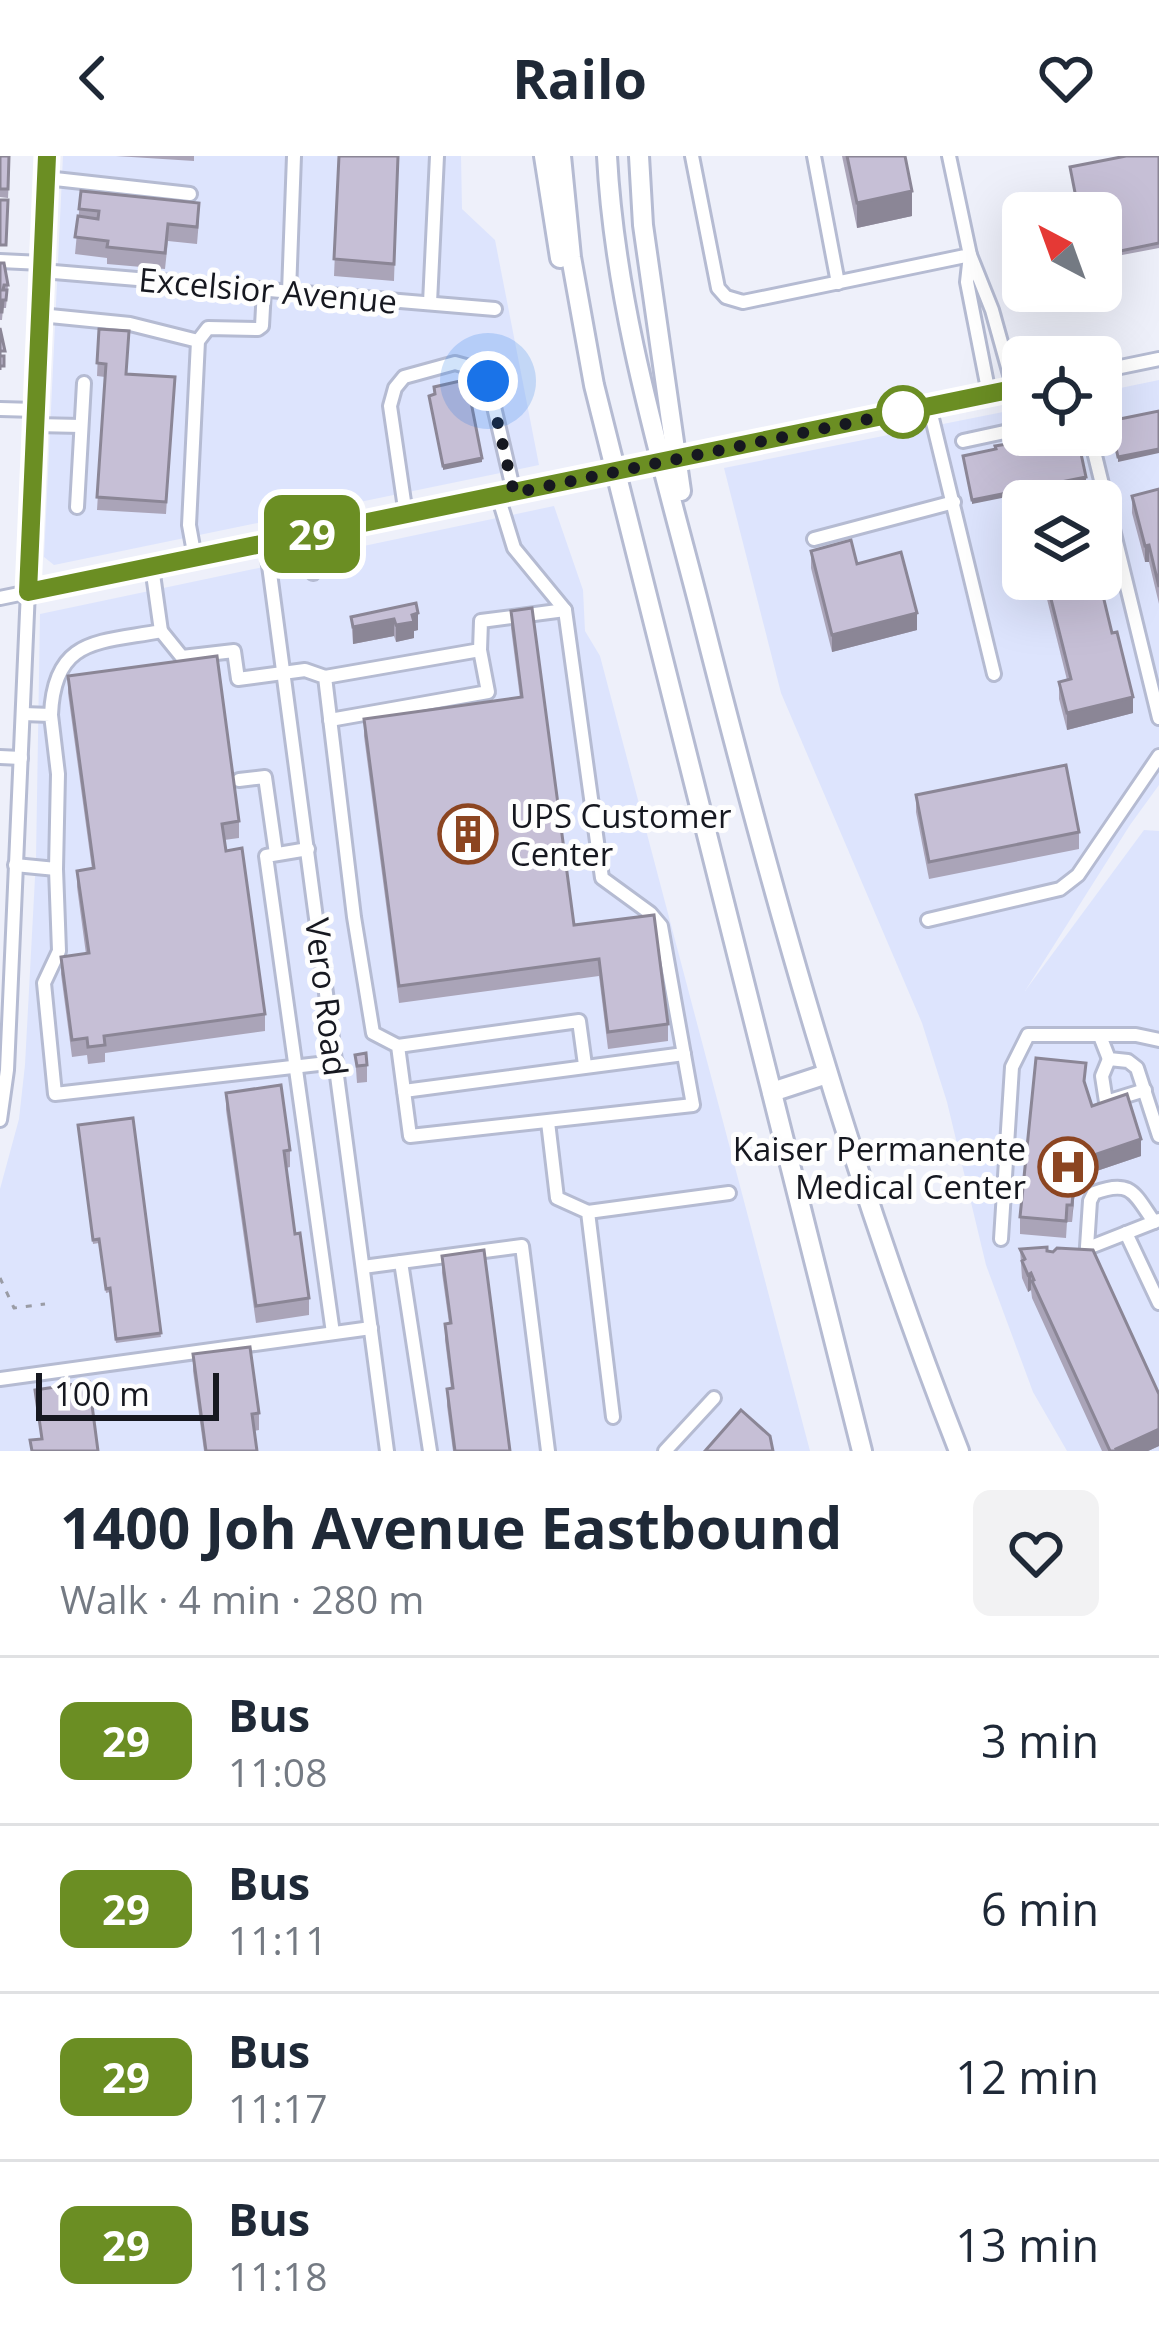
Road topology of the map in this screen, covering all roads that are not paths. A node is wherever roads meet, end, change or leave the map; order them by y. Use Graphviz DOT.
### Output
graph roads {
  1 [pos="47,156"];
  2 [pos="294,156"];
  3 [pos="437,156"];
  4 [pos="544,156"];
  5 [pos="561,156"];
  6 [pos="607,156"];
  7 [pos="638,156"];
  8 [pos="692,156"];
  9 [pos="814,156"];
  10 [pos="949,156"];
  11 [pos="46,178"];
  12 [pos="190,194"];
  13 [pos="970,255"];
  14 [pos="0,261"];
  15 [pos="42,267"];
  16 [pos="838,283"];
  17 [pos="264,290"];
  18 [pos="290,292"];
  19 [pos="430,303"];
  20 [pos="495,309"];
  21 [pos="40,315"];
  22 [pos="1002,340"];
  23 [pos="198,341"];
  24 [pos="1159,358"];
  25 [pos="1122,366"];
  26 [pos="84,382"];
  27 [pos="1002,391"];
  28 [pos="989,394"];
  29 [pos="929,406"];
  30 [pos="0,409"];
  31 [pos="35,418"];
  32 [pos="82,426"];
  33 [pos="1002,433"];
  34 [pos="963,441"];
  35 [pos="1095,456"];
  36 [pos="514,493"];
  37 [pos="498,496"];
  38 [pos="954,502"];
  39 [pos="77,507"];
  40 [pos="625,510"];
  41 [pos="406,515"];
  42 [pos="305,536"];
  43 [pos="814,538"];
  44 [pos="266,544"];
  45 [pos="195,558"];
  46 [pos="152,567"];
  47 [pos="313,573"];
  48 [pos="695,591"];
  49 [pos="28,592"];
  50 [pos="0,598"];
  51 [pos="565,610"];
  52 [pos="161,631"];
  53 [pos="480,650"];
  54 [pos="284,673"];
  55 [pos="994,674"];
  56 [pos="325,677"];
  57 [pos="23,714"];
  58 [pos="51,715"];
  59 [pos="1159,718"];
  60 [pos="329,720"];
  61 [pos="1159,756"];
  62 [pos="0,757"];
  63 [pos="22,758"];
  64 [pos="239,780"];
  65 [pos="308,849"];
  66 [pos="276,854"];
  67 [pos="15,866"];
  68 [pos="56,869"];
  69 [pos="928,920"];
  70 [pos="6,928"];
  71 [pos="1100,1036"];
  72 [pos="1159,1040"];
  73 [pos="398,1046"];
  74 [pos="684,1054"];
  75 [pos="1109,1059"];
  76 [pos="336,1062"];
  77 [pos="585,1065"];
  78 [pos="297,1067"];
  79 [pos="826,1074"];
  80 [pos="1145,1090"];
  81 [pos="404,1091"];
  82 [pos="772,1092"];
  83 [pos="1,1110"];
  84 [pos="548,1122"];
  85 [pos="1159,1136"];
  86 [pos="728,1192"];
  87 [pos="588,1213"];
  88 [pos="1156,1221"];
  89 [pos="1126,1233"];
  90 [pos="1001,1239"];
  91 [pos="1088,1248"];
  92 [pos="400,1262"];
  93 [pos="1085,1266"];
  94 [pos="363,1267"];
  95 [pos="1159,1303"];
  96 [pos="371,1328"];
  97 [pos="333,1333"];
  98 [pos="0,1379"];
  99 [pos="714,1398"];
  100 [pos="613,1417"];
  101 [pos="387,1451"];
  102 [pos="430,1451"];
  103 [pos="548,1451"];
  104 [pos="665,1451"];
  105 [pos="862,1451"];
  106 [pos="959,1451"];
  1 -- 11 [label="street"];
  2 -- 18 [label="street"];
  3 -- 19 [label="street"];
  4 -- 40 [label="highway"];
  5 -- 40 [label="highway"];
  6 -- 48 [label="highway"];
  7 -- 48 [label="highway"];
  8 -- 16 [label="street"];
  9 -- 16 [label="street"];
  10 -- 13 [label="street"];
  11 -- 12 [label="street"];
  11 -- 15 [label="street"];
  13 -- 16 [label="street"];
  13 -- 22 [label="street"];
  13 -- 28 [label="street"];
  14 -- 15 [label="street, Excelsior Avenue"];
  15 -- 17 [label="street, Excelsior Avenue"];
  15 -- 21 [label="street"];
  17 -- 18 [label="street, Excelsior Avenue"];
  17 -- 23 [label="street"];
  18 -- 19 [label="street, Excelsior Avenue"];
  19 -- 20 [label="street, Excelsior Avenue"];
  21 -- 23 [label="street"];
  21 -- 31 [label="street"];
  23 -- 45 [label="street"];
  24 -- 25 [label="street"];
  26 -- 32 [label="street"];
  27 -- 28 [label="street"];
  28 -- 29 [label="street"];
  29 -- 36 [label="street, bridge"];
  29 -- 38 [label="street"];
  30 -- 31 [label="street"];
  31 -- 32 [label="street"];
  31 -- 49 [label="street"];
  32 -- 39 [label="street"];
  33 -- 34 [label="street"];
  35 -- 59 [label="street"];
  36 -- 37 [label="street"];
  36 -- 41 [label="street"];
  37 -- 41 [label="street"];
  37 -- 51 [label="street"];
  38 -- 43 [label="street"];
  38 -- 55 [label="street"];
  40 -- 82 [label="highway"];
  41 -- 42 [label="street"];
  42 -- 44 [label="street"];
  42 -- 47 [label="street"];
  44 -- 45 [label="street"];
  44 -- 54 [label="street, Vero Road"];
  45 -- 46 [label="street"];
  46 -- 49 [label="street"];
  46 -- 52 [label="street"];
  48 -- 79 [label="highway"];
  49 -- 50 [label="street"];
  49 -- 57 [label="street"];
  51 -- 53 [label="street"];
  51 -- 74 [label="street"];
  52 -- 54 [label="street"];
  52 -- 58 [label="street"];
  53 -- 56 [label="street"];
  53 -- 60 [label="street"];
  54 -- 56 [label="street"];
  54 -- 65 [label="street, Vero Road"];
  56 -- 60 [label="street"];
  57 -- 58 [label="street"];
  57 -- 63 [label="street"];
  58 -- 68 [label="street"];
  60 -- 73 [label="street"];
  61 -- 69 [label="street"];
  62 -- 63 [label="street"];
  63 -- 67 [label="street"];
  64 -- 66 [label="street"];
  65 -- 66 [label="street"];
  65 -- 76 [label="street, Vero Road"];
  66 -- 78 [label="street"];
  67 -- 68 [label="street"];
  67 -- 70 [label="street"];
  68 -- 78 [label="street"];
  70 -- 83 [label="street"];
  71 -- 72 [label="street"];
  71 -- 75 [label="street"];
  71 -- 90 [label="street"];
  73 -- 77 [label="street"];
  73 -- 81 [label="street"];
  74 -- 77 [label="street"];
  74 -- 84 [label="street"];
  75 -- 80 [label="street"];
  75 -- 80 [label="street"];
  76 -- 78 [label="street"];
  76 -- 94 [label="street, Vero Road"];
  77 -- 81 [label="street"];
  78 -- 97 [label="street"];
  79 -- 82 [label="highway"];
  79 -- 106 [label="highway"];
  80 -- 85 [label="street"];
  81 -- 84 [label="street"];
  82 -- 105 [label="highway"];
  84 -- 87 [label="street"];
  86 -- 87 [label="street"];
  87 -- 100 [label="street"];
  88 -- 89 [label="street"];
  88 -- 91 [label="street"];
  89 -- 91 [label="street"];
  89 -- 95 [label="street"];
  91 -- 93 [label="street"];
  92 -- 94 [label="street"];
  92 -- 102 [label="street"];
  92 -- 103 [label="street"];
  94 -- 96 [label="street, Vero Road"];
  96 -- 97 [label="street"];
  96 -- 101 [label="street, Vero Road"];
  97 -- 98 [label="street"];
  99 -- 104 [label="street"];
}
